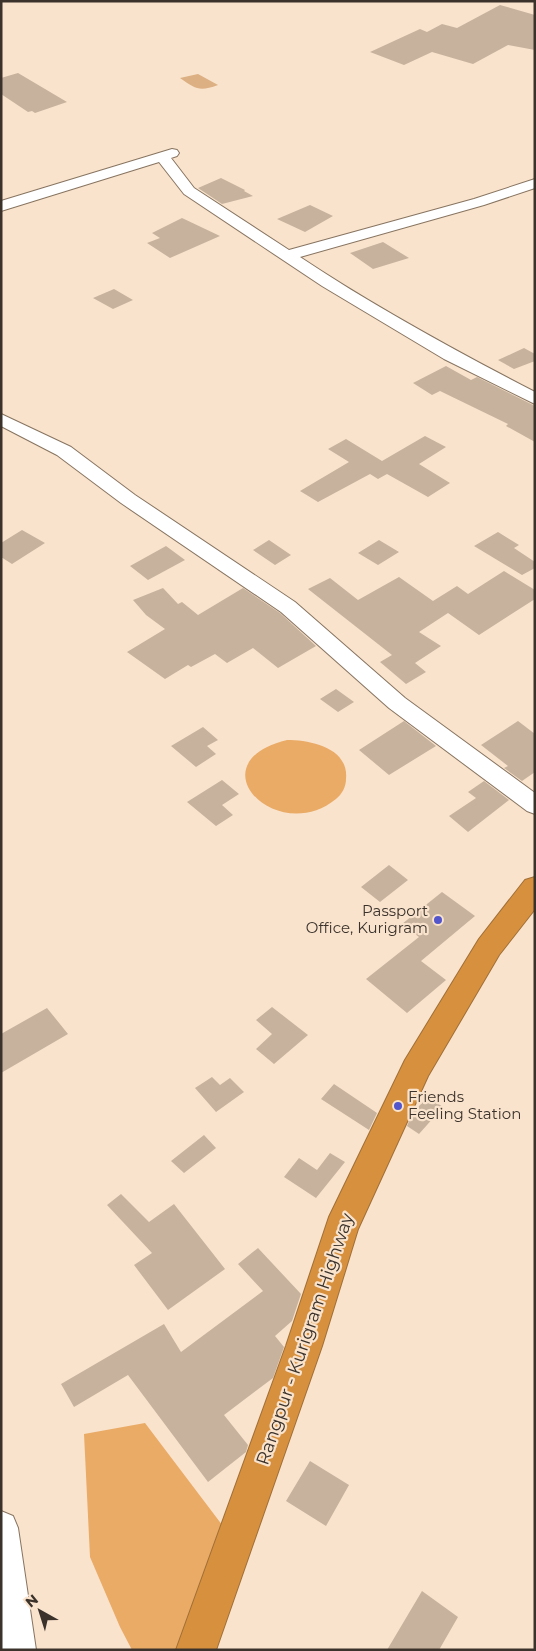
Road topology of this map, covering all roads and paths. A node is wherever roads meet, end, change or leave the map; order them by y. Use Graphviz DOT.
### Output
graph roads {
  1 [pos="535,183"];
  2 [pos="1,206"];
  3 [pos="287,256"];
  4 [pos="535,399"];
  5 [pos="1,419"];
  6 [pos="535,805"];
  7 [pos="535,888"];
  8 [pos="1,1528"];
  9 [pos="19,1650"];
  10 [pos="196,1650"];
  1 -- 3 [label="street"];
  2 -- 3 [label="street"];
  3 -- 4 [label="street"];
  5 -- 6 [label="street"];
  7 -- 10 [label="highway, Rangpur - Kurigram Highway"];
  8 -- 9 [label="street"];
}
